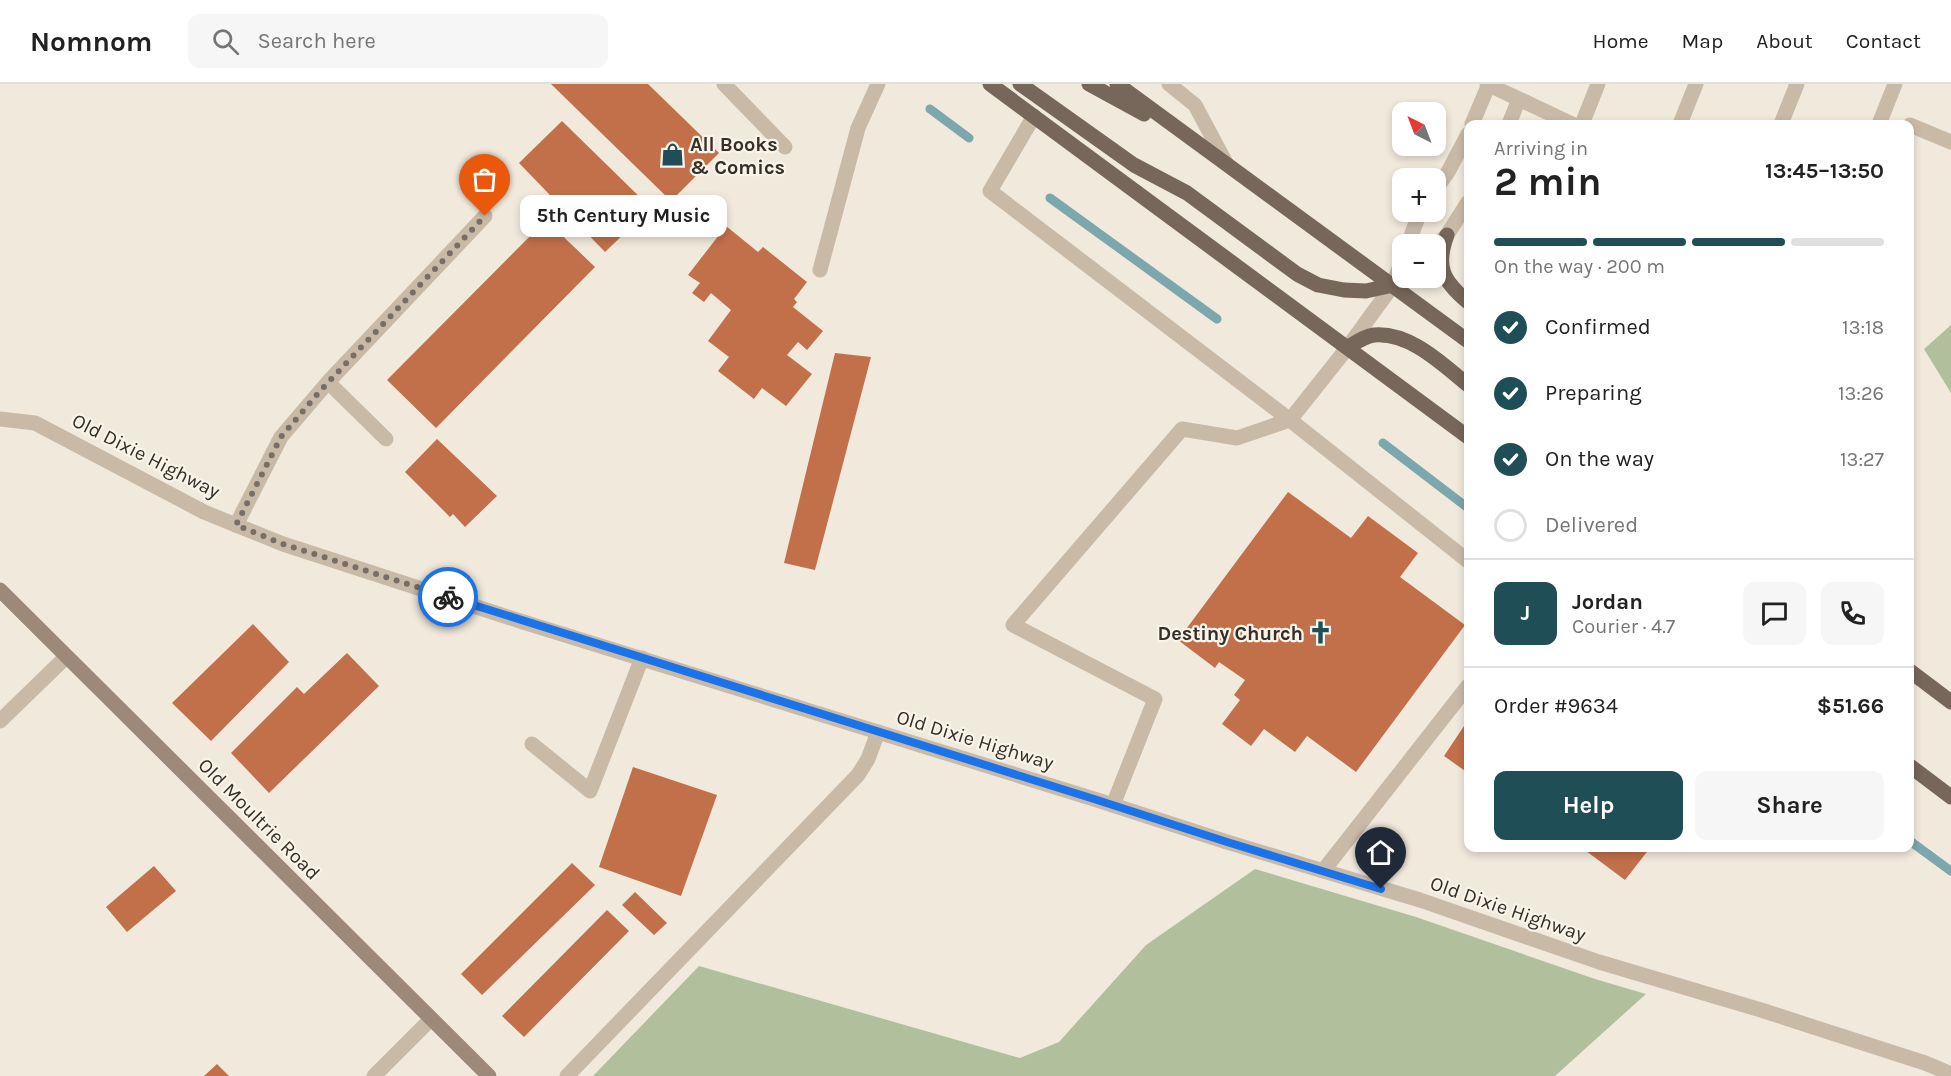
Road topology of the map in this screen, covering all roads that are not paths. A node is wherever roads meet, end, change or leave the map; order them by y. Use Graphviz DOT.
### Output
graph roads {
  1 [pos="724,84"];
  2 [pos="878,84"];
  3 [pos="990,84"];
  4 [pos="1020,84"];
  5 [pos="1089,84"];
  6 [pos="1117,84"];
  7 [pos="1169,84"];
  8 [pos="1488,84"];
  9 [pos="1598,84"];
  10 [pos="1696,84"];
  11 [pos="1797,84"];
  12 [pos="1895,84"];
  13 [pos="1519,99"];
  14 [pos="1034,116"];
  15 [pos="1881,119"];
  16 [pos="1474,120"];
  17 [pos="1511,120"];
  18 [pos="1564,120"];
  19 [pos="1584,120"];
  20 [pos="1682,120"];
  21 [pos="1783,120"];
  22 [pos="1914,126"];
  23 [pos="1187,136"];
  24 [pos="1464,142"];
  25 [pos="1951,142"];
  26 [pos="785,147"];
  27 [pos="1226,163"];
  28 [pos="1446,175"];
  29 [pos="1464,207"];
  30 [pos="485,216"];
  31 [pos="1445,234"];
  32 [pos="820,270"];
  33 [pos="1392,276"];
  34 [pos="1446,278"];
  35 [pos="1392,282"];
  36 [pos="1392,288"];
  37 [pos="1407,288"];
  38 [pos="1464,298"];
  39 [pos="1464,338"];
  40 [pos="1347,347"];
  41 [pos="328,382"];
  42 [pos="1464,382"];
  43 [pos="0,419"];
  44 [pos="1290,420"];
  45 [pos="1464,434"];
  46 [pos="386,439"];
  47 [pos="236,525"];
  48 [pos="1464,558"];
  49 [pos="0,590"];
  50 [pos="66,657"];
  51 [pos="642,658"];
  52 [pos="1914,674"];
  53 [pos="1464,691"];
  54 [pos="1951,702"];
  55 [pos="0,721"];
  56 [pos="878,732"];
  57 [pos="532,744"];
  58 [pos="1914,769"];
  59 [pos="1951,797"];
  60 [pos="1113,805"];
  61 [pos="1323,871"];
  62 [pos="431,1019"];
  63 [pos="1951,1074"];
  64 [pos="374,1076"];
  65 [pos="489,1076"];
  66 [pos="567,1076"];
  1 -- 26 [label="street"];
  2 -- 32 [label="street"];
  3 -- 14 [label="main road"];
  4 -- 35 [label="main road"];
  5 -- 23 [label="main road"];
  6 -- 23 [label="main road"];
  7 -- 27 [label="street"];
  8 -- 13 [label="street"];
  8 -- 16 [label="street"];
  9 -- 19 [label="street"];
  10 -- 20 [label="street"];
  11 -- 21 [label="street"];
  12 -- 15 [label="street"];
  13 -- 17 [label="street"];
  13 -- 18 [label="street"];
  14 -- 40 [label="main road"];
  14 -- 44 [label="street"];
  22 -- 25 [label="street"];
  23 -- 27 [label="main road"];
  24 -- 28 [label="street"];
  27 -- 33 [label="main road"];
  29 -- 31 [label="street"];
  30 -- 41 [label="street"];
  34 -- 38 [label="main road"];
  36 -- 40 [label="street"];
  37 -- 39 [label="main road"];
  40 -- 42 [label="main road"];
  40 -- 44 [label="street"];
  40 -- 45 [label="main road"];
  41 -- 46 [label="street"];
  41 -- 47 [label="street"];
  43 -- 47 [label="street, Old Dixie Highway"];
  44 -- 48 [label="street"];
  44 -- 60 [label="street"];
  47 -- 51 [label="street, Old Dixie Highway"];
  49 -- 50 [label="main road, Old Moultrie Road"];
  50 -- 55 [label="street"];
  50 -- 62 [label="main road, Old Moultrie Road"];
  51 -- 56 [label="street, Old Dixie Highway"];
  51 -- 57 [label="street"];
  52 -- 54 [label="main road"];
  53 -- 61 [label="street"];
  56 -- 60 [label="street, Old Dixie Highway"];
  56 -- 66 [label="street"];
  58 -- 59 [label="main road"];
  60 -- 61 [label="street, Old Dixie Highway"];
  61 -- 63 [label="street, Old Dixie Highway"];
  62 -- 64 [label="street"];
  62 -- 65 [label="main road, Old Moultrie Road"];
}
